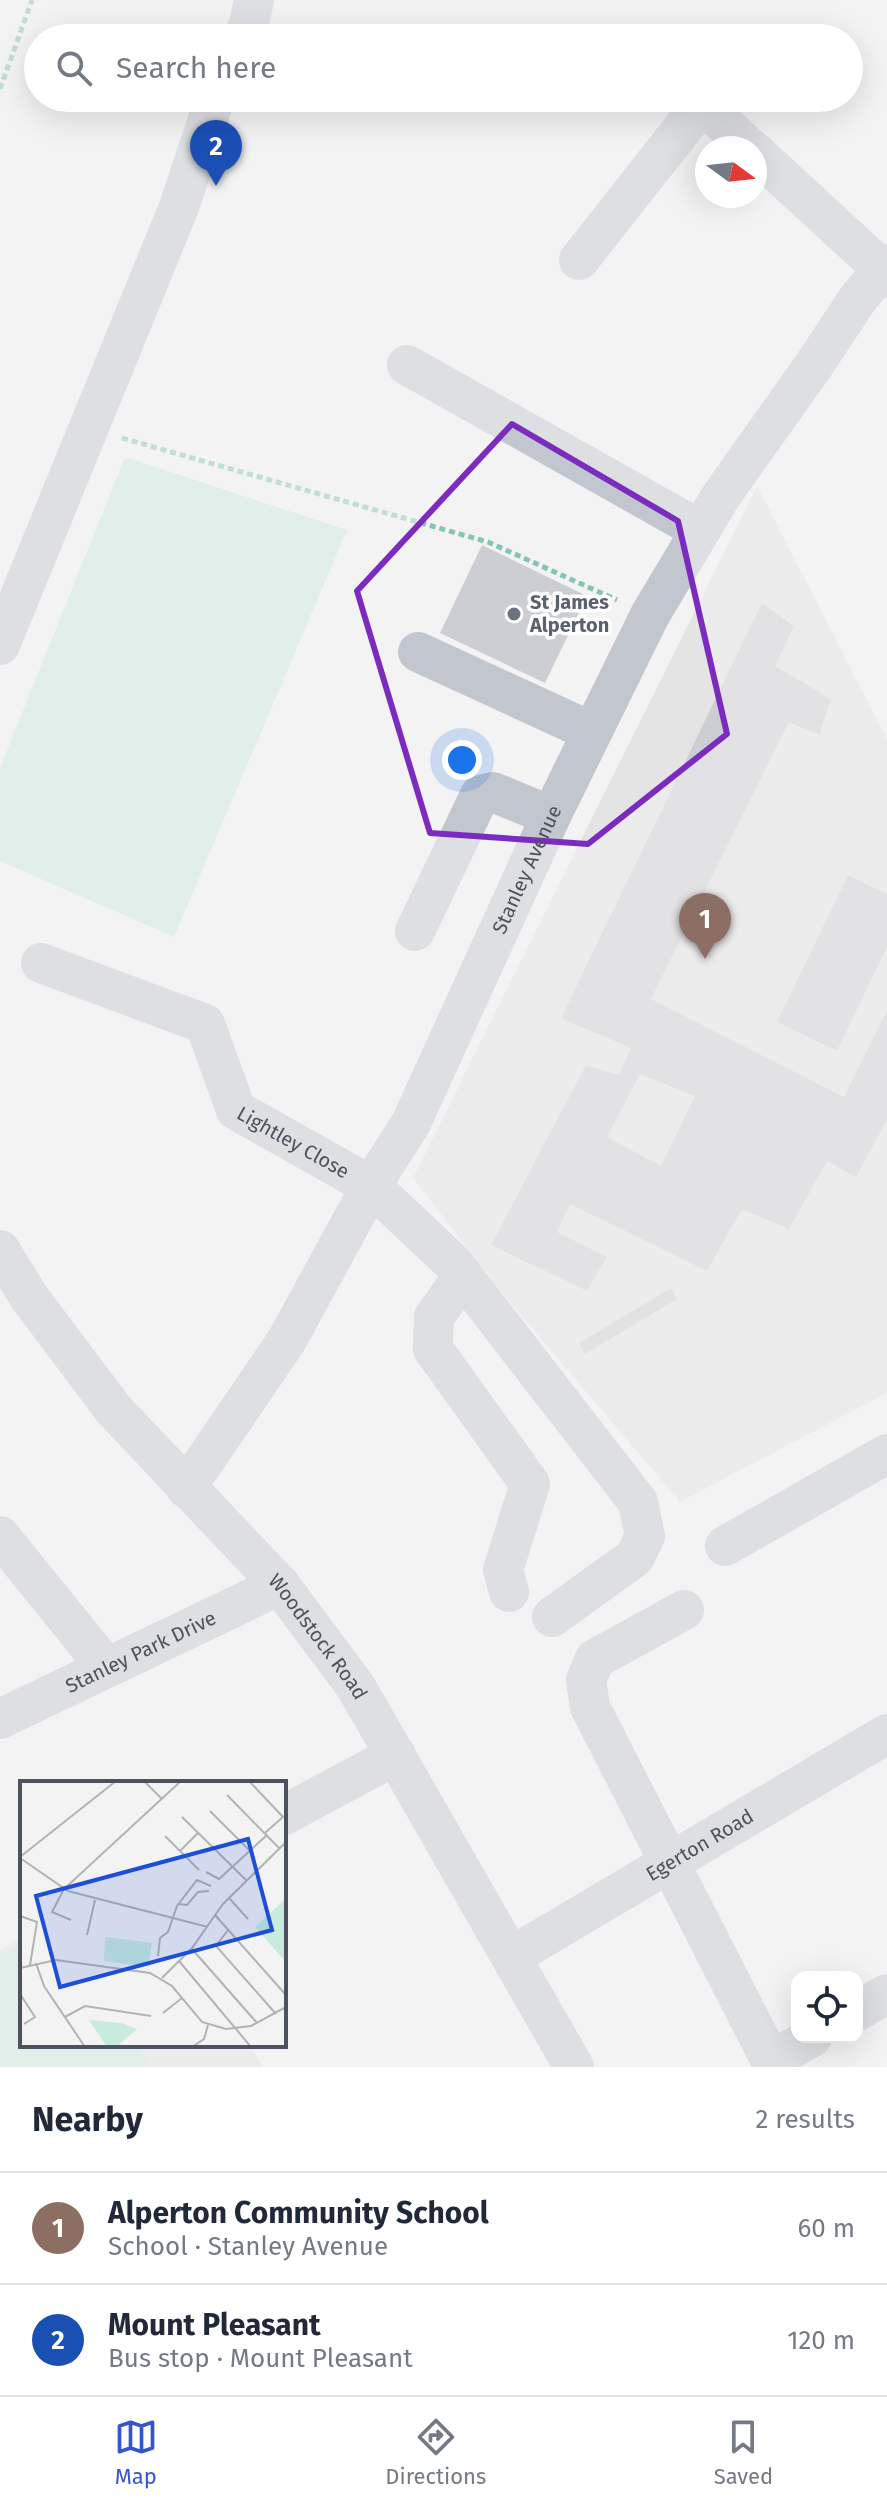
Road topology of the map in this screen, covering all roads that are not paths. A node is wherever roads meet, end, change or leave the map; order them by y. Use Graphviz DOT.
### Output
graph roads {
  1 [pos="254,0"];
  2 [pos="249,24"];
  3 [pos="210,112"];
  4 [pos="696,112"];
  5 [pos="711,112"];
  6 [pos="737,136"];
  7 [pos="767,163"];
  8 [pos="579,260"];
  9 [pos="885,270"];
  10 [pos="407,365"];
  11 [pos="700,530"];
  12 [pos="0,645"];
  13 [pos="418,652"];
  14 [pos="592,732"];
  15 [pos="551,816"];
  16 [pos="415,931"];
  17 [pos="41,963"];
  18 [pos="371,1186"];
  19 [pos="0,1250"];
  20 [pos="463,1276"];
  21 [pos="12,1296"];
  22 [pos="887,1454"];
  23 [pos="186,1488"];
  24 [pos="0,1536"];
  25 [pos="725,1546"];
  26 [pos="280,1585"];
  27 [pos="509,1592"];
  28 [pos="684,1610"];
  29 [pos="552,1617"];
  30 [pos="106,1667"];
  31 [pos="0,1719"];
  32 [pos="887,1734"];
  33 [pos="396,1755"];
  34 [pos="286,1814"];
  35 [pos="668,1863"];
  36 [pos="512,1956"];
  37 [pos="887,1994"];
  38 [pos="863,2008"];
  39 [pos="803,2043"];
  40 [pos="773,2064"];
  41 [pos="574,2067"];
  1 -- 2 [label="street"];
  3 -- 12 [label="street"];
  4 -- 8 [label="street"];
  5 -- 6 [label="street"];
  7 -- 9 [label="street"];
  9 -- 11 [label="street, Stanley Avenue"];
  10 -- 11 [label="street"];
  11 -- 14 [label="street, Stanley Avenue"];
  13 -- 14 [label="street"];
  14 -- 15 [label="street, Stanley Avenue"];
  15 -- 16 [label="street"];
  15 -- 18 [label="street, Stanley Avenue"];
  17 -- 18 [label="street, Lightley Close"];
  18 -- 20 [label="street, Lightley Close"];
  18 -- 23 [label="street, Stanley Avenue"];
  19 -- 21 [label="street, Woodstock Road"];
  20 -- 27 [label="street"];
  20 -- 29 [label="street, Lightley Close"];
  21 -- 23 [label="street, Woodstock Road"];
  22 -- 25 [label="street"];
  23 -- 26 [label="street, Woodstock Road"];
  24 -- 30 [label="street"];
  26 -- 30 [label="street, Stanley Park Drive"];
  26 -- 33 [label="street, Woodstock Road"];
  28 -- 35 [label="street"];
  30 -- 31 [label="street, Stanley Park Drive"];
  32 -- 35 [label="street, Egerton Road"];
  33 -- 34 [label="street"];
  33 -- 36 [label="street, Woodstock Road"];
  35 -- 36 [label="street, Egerton Road"];
  35 -- 40 [label="street"];
  36 -- 41 [label="street, Woodstock Road"];
  37 -- 38 [label="street"];
  39 -- 40 [label="street"];
}
